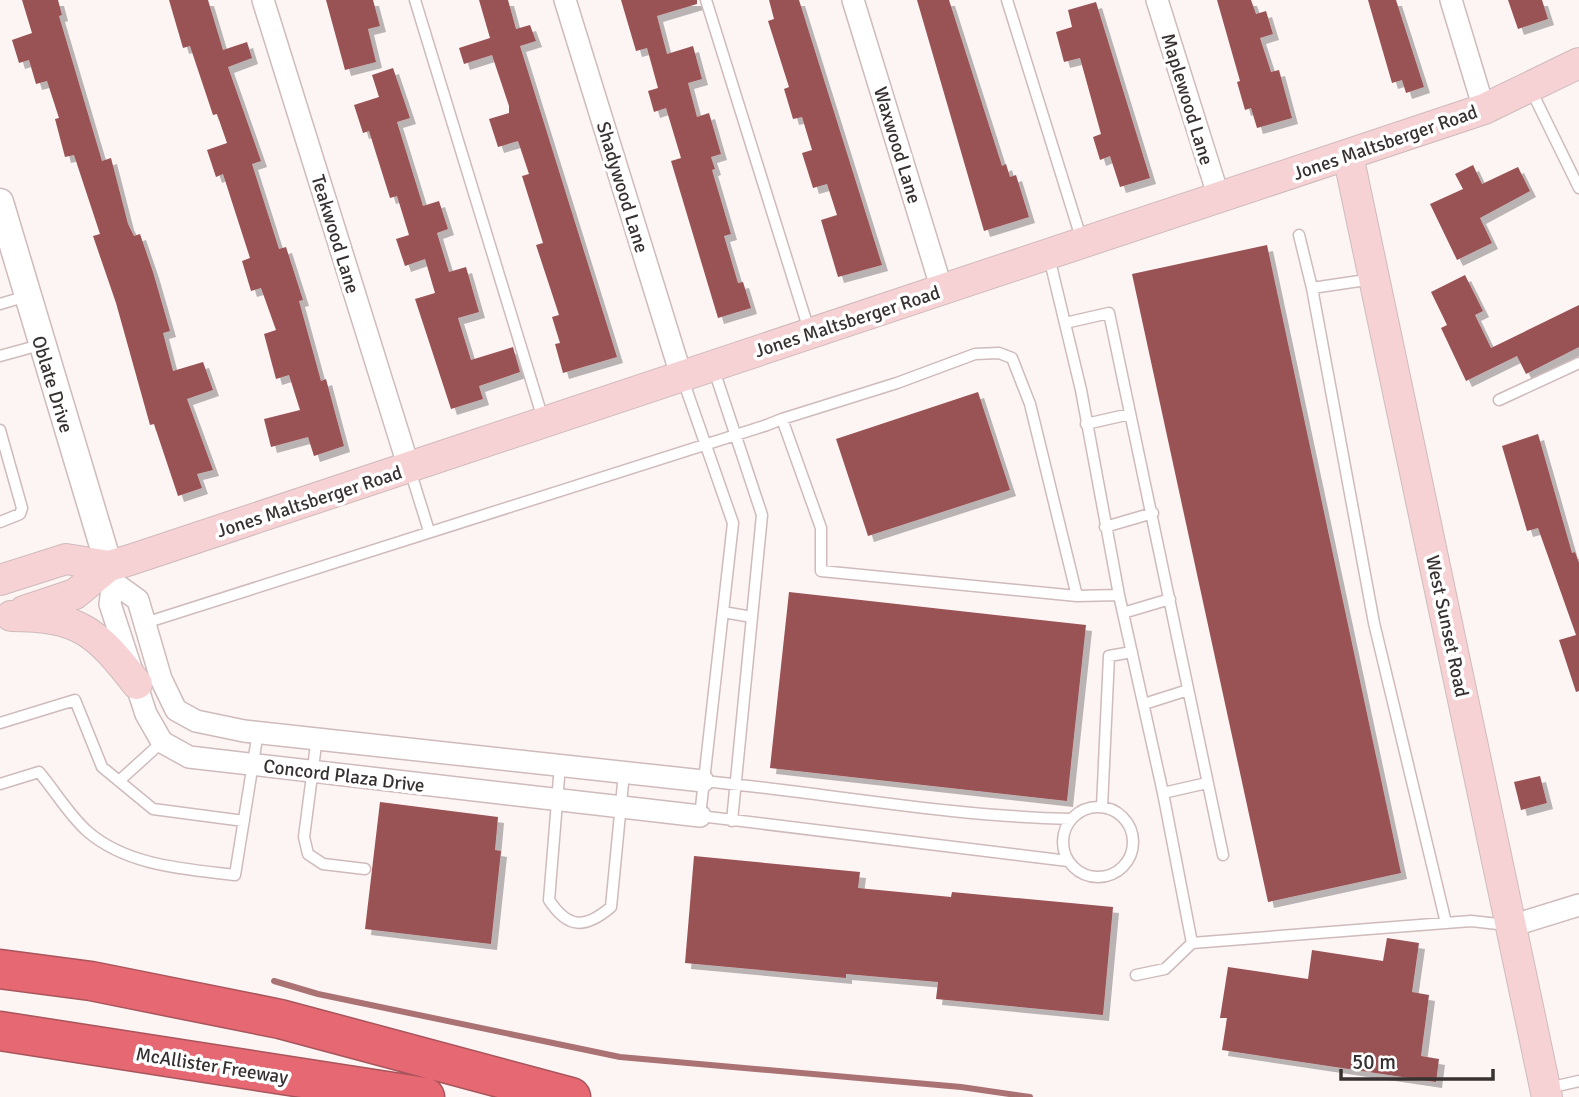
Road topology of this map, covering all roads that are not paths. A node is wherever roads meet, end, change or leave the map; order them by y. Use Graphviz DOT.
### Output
graph roads {
  1 [pos="263,0"];
  2 [pos="415,0"];
  3 [pos="565,0"];
  4 [pos="706,0"];
  5 [pos="853,0"];
  6 [pos="1007,0"];
  7 [pos="1157,0"];
  8 [pos="1451,0"];
  9 [pos="1579,63"];
  10 [pos="1530,87"];
  11 [pos="1484,109"];
  12 [pos="1348,155"];
  13 [pos="1579,188"];
  14 [pos="1219,198"];
  15 [pos="0,202"];
  16 [pos="1300,235"];
  17 [pos="5,236"];
  18 [pos="1082,244"];
  19 [pos="1048,255"];
  20 [pos="1374,278"];
  21 [pos="1312,288"];
  22 [pos="942,290"];
  23 [pos="27,296"];
  24 [pos="0,303"];
  25 [pos="1065,323"];
  26 [pos="810,332"];
  27 [pos="40,345"];
  28 [pos="0,356"];
  29 [pos="1579,363"];
  30 [pos="713,365"];
  31 [pos="681,374"];
  32 [pos="1499,400"];
  33 [pos="1130,414"];
  34 [pos="782,419"];
  35 [pos="544,424"];
  36 [pos="1086,424"];
  37 [pos="0,430"];
  38 [pos="736,435"];
  39 [pos="707,444"];
  40 [pos="409,468"];
  41 [pos="1153,513"];
  42 [pos="0,522"];
  43 [pos="1105,527"];
  44 [pos="429,531"];
  45 [pos="111,574"];
  46 [pos="0,580"];
  47 [pos="1119,595"];
  48 [pos="1077,596"];
  49 [pos="1170,599"];
  50 [pos="723,612"];
  51 [pos="1123,613"];
  52 [pos="6,617"];
  53 [pos="752,617"];
  54 [pos="145,623"];
  55 [pos="1132,652"];
  56 [pos="137,684"];
  57 [pos="1188,690"];
  58 [pos="1144,704"];
  59 [pos="0,723"];
  60 [pos="258,732"];
  61 [pos="317,737"];
  62 [pos="162,743"];
  63 [pos="254,764"];
  64 [pos="560,765"];
  65 [pos="313,771"];
  66 [pos="624,774"];
  67 [pos="119,781"];
  68 [pos="703,781"];
  69 [pos="1207,783"];
  70 [pos="0,784"];
  71 [pos="734,784"];
  72 [pos="1163,793"];
  73 [pos="556,799"];
  74 [pos="619,807"];
  75 [pos="1102,807"];
  76 [pos="700,816"];
  77 [pos="1071,819"];
  78 [pos="244,821"];
  79 [pos="732,821"];
  80 [pos="1223,855"];
  81 [pos="1068,861"];
  82 [pos="365,869"];
  83 [pos="1579,905"];
  84 [pos="1446,923"];
  85 [pos="1511,926"];
  86 [pos="1192,943"];
  87 [pos="0,969"];
  88 [pos="1136,975"];
  89 [pos="0,1031"];
  90 [pos="1579,1081"];
  91 [pos="1546,1093"];
  92 [pos="425,1097"];
  93 [pos="571,1097"];
  1 -- 40 [label="street, Teakwood Lane"];
  2 -- 35 [label="lane"];
  3 -- 31 [label="street, Shadywood Lane"];
  4 -- 26 [label="lane"];
  5 -- 22 [label="street, Waxwood Lane"];
  6 -- 18 [label="lane"];
  7 -- 14 [label="street, Maplewood Lane"];
  8 -- 11 [label="street"];
  9 -- 10 [label="main road, Jones Maltsberger Road"];
  10 -- 11 [label="main road, Jones Maltsberger Road"];
  10 -- 13 [label="lane"];
  11 -- 12 [label="main road, Jones Maltsberger Road"];
  12 -- 14 [label="main road, Jones Maltsberger Road"];
  12 -- 20 [label="main road, West Sunset Road"];
  14 -- 18 [label="main road, Jones Maltsberger Road"];
  15 -- 17 [label="street, Oblate Drive"];
  16 -- 21 [label="lane"];
  17 -- 23 [label="street, Oblate Drive"];
  18 -- 19 [label="main road, Jones Maltsberger Road"];
  19 -- 22 [label="main road, Jones Maltsberger Road"];
  19 -- 25 [label="lane"];
  20 -- 21 [label="lane"];
  20 -- 85 [label="main road, West Sunset Road"];
  21 -- 84 [label="lane"];
  22 -- 26 [label="main road, Jones Maltsberger Road"];
  23 -- 24 [label="lane"];
  23 -- 27 [label="street, Oblate Drive"];
  25 -- 33 [label="lane"];
  25 -- 36 [label="lane"];
  26 -- 30 [label="main road, Jones Maltsberger Road"];
  27 -- 28 [label="lane"];
  27 -- 45 [label="street, Oblate Drive"];
  29 -- 32 [label="lane"];
  30 -- 31 [label="main road, Jones Maltsberger Road"];
  30 -- 38 [label="lane"];
  31 -- 35 [label="main road, Jones Maltsberger Road"];
  31 -- 39 [label="lane"];
  33 -- 36 [label="lane"];
  33 -- 41 [label="lane"];
  34 -- 38 [label="lane"];
  34 -- 48 [label="lane"];
  34 -- 48 [label="lane"];
  35 -- 40 [label="main road, Jones Maltsberger Road"];
  36 -- 43 [label="lane"];
  37 -- 42 [label="lane"];
  38 -- 39 [label="lane"];
  38 -- 53 [label="lane"];
  39 -- 44 [label="lane"];
  39 -- 50 [label="lane"];
  40 -- 44 [label="lane"];
  40 -- 45 [label="main road, Jones Maltsberger Road"];
  41 -- 43 [label="lane"];
  41 -- 49 [label="lane"];
  43 -- 47 [label="lane"];
  44 -- 54 [label="lane"];
  45 -- 46 [label="main road, Jones Maltsberger Road"];
  45 -- 52 [label="main road, Jones Maltsberger Road"];
  45 -- 54 [label="street, Concord Plaza Drive"];
  45 -- 56 [label="street"];
  47 -- 48 [label="lane"];
  47 -- 51 [label="lane"];
  49 -- 51 [label="lane"];
  49 -- 57 [label="lane"];
  50 -- 53 [label="lane"];
  50 -- 68 [label="lane"];
  51 -- 55 [label="lane"];
  52 -- 56 [label="main road"];
  53 -- 71 [label="lane"];
  54 -- 60 [label="street, Concord Plaza Drive"];
  55 -- 58 [label="lane"];
  55 -- 75 [label="lane"];
  56 -- 62 [label="street"];
  57 -- 58 [label="lane"];
  57 -- 69 [label="lane"];
  58 -- 72 [label="lane"];
  59 -- 67 [label="lane"];
  60 -- 61 [label="street, Concord Plaza Drive"];
  60 -- 63 [label="lane"];
  61 -- 64 [label="street, Concord Plaza Drive"];
  61 -- 65 [label="lane"];
  62 -- 63 [label="street, Concord Plaza Drive"];
  62 -- 67 [label="lane"];
  63 -- 65 [label="street, Concord Plaza Drive"];
  63 -- 78 [label="lane"];
  64 -- 66 [label="street, Concord Plaza Drive"];
  64 -- 73 [label="lane"];
  65 -- 73 [label="street, Concord Plaza Drive"];
  65 -- 82 [label="lane"];
  66 -- 68 [label="street, Concord Plaza Drive"];
  66 -- 74 [label="lane"];
  67 -- 78 [label="lane"];
  68 -- 71 [label="lane"];
  68 -- 76 [label="lane"];
  69 -- 72 [label="lane"];
  69 -- 80 [label="lane"];
  70 -- 78 [label="lane"];
  71 -- 77 [label="lane"];
  71 -- 79 [label="lane"];
  72 -- 86 [label="lane"];
  73 -- 74 [label="street, Concord Plaza Drive"];
  73 -- 74 [label="lane"];
  74 -- 76 [label="street, Concord Plaza Drive"];
  75 -- 77 [label="lane"];
  75 -- 81 [label="lane"];
  76 -- 79 [label="lane"];
  77 -- 81 [label="lane"];
  79 -- 81 [label="lane"];
  83 -- 85 [label="street"];
  84 -- 85 [label="lane"];
  84 -- 86 [label="lane"];
  85 -- 91 [label="main road, West Sunset Road"];
  86 -- 88 [label="lane"];
  87 -- 93 [label="highway"];
  89 -- 92 [label="highway, McAllister Freeway"];
  90 -- 91 [label="lane"];
}
